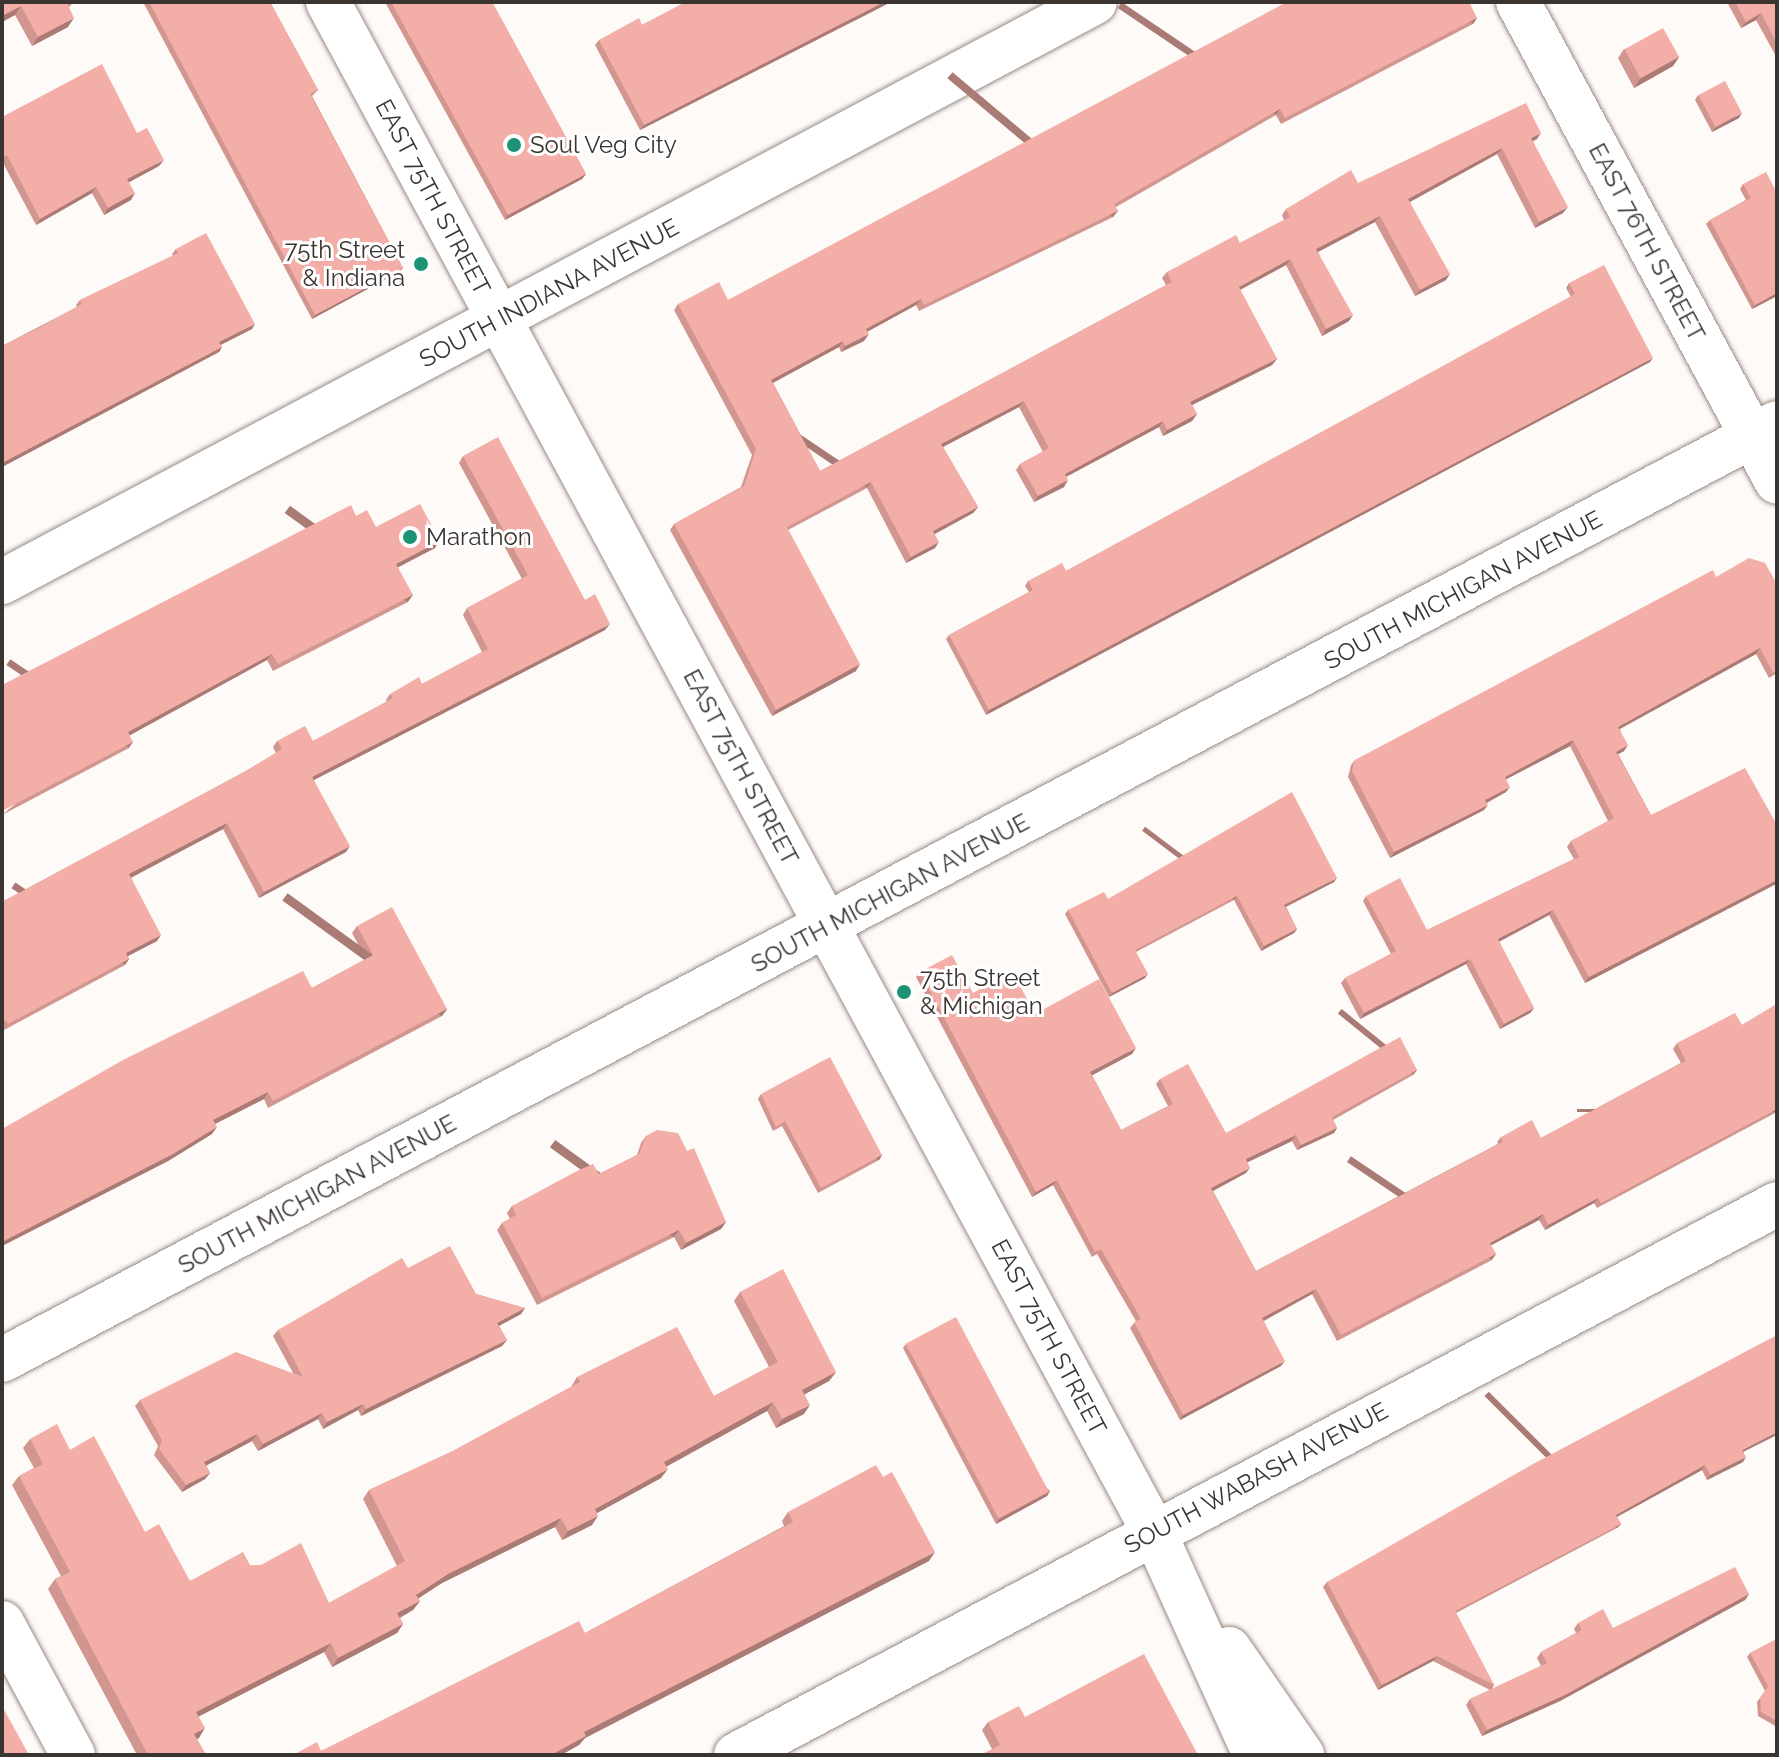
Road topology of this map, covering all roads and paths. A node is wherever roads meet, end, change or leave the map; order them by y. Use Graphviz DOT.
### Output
graph roads {
  1 [pos="328,2"];
  2 [pos="1095,2"];
  3 [pos="1518,2"];
  4 [pos="499,319"];
  5 [pos="1765,430"];
  6 [pos="1777,482"];
  7 [pos="2,582"];
  8 [pos="828,926"];
  9 [pos="1777,1204"];
  10 [pos="2,1360"];
  11 [pos="1154,1532"];
  12 [pos="2,1623"];
  13 [pos="73,1755"];
  14 [pos="736,1755"];
  15 [pos="1255,1755"];
  16 [pos="1302,1755"];
  1 -- 4 [label="street, EAST 75TH STREET"];
  2 -- 4 [label="street, SOUTH INDIANA AVENUE"];
  3 -- 5 [label="street, EAST 76TH STREET"];
  4 -- 7 [label="street, SOUTH INDIANA AVENUE"];
  4 -- 8 [label="street, EAST 75TH STREET"];
  5 -- 6 [label="street, EAST 76TH STREET"];
  5 -- 8 [label="street, SOUTH MICHIGAN AVENUE"];
  8 -- 10 [label="street, SOUTH MICHIGAN AVENUE"];
  8 -- 11 [label="street, EAST 75TH STREET"];
  9 -- 11 [label="street, SOUTH WABASH AVENUE"];
  11 -- 14 [label="street, SOUTH WABASH AVENUE"];
  11 -- 15 [label="street, EAST 75TH STREET"];
  11 -- 16 [label="street, EAST 75TH STREET"];
  12 -- 13 [label="street"];
}
